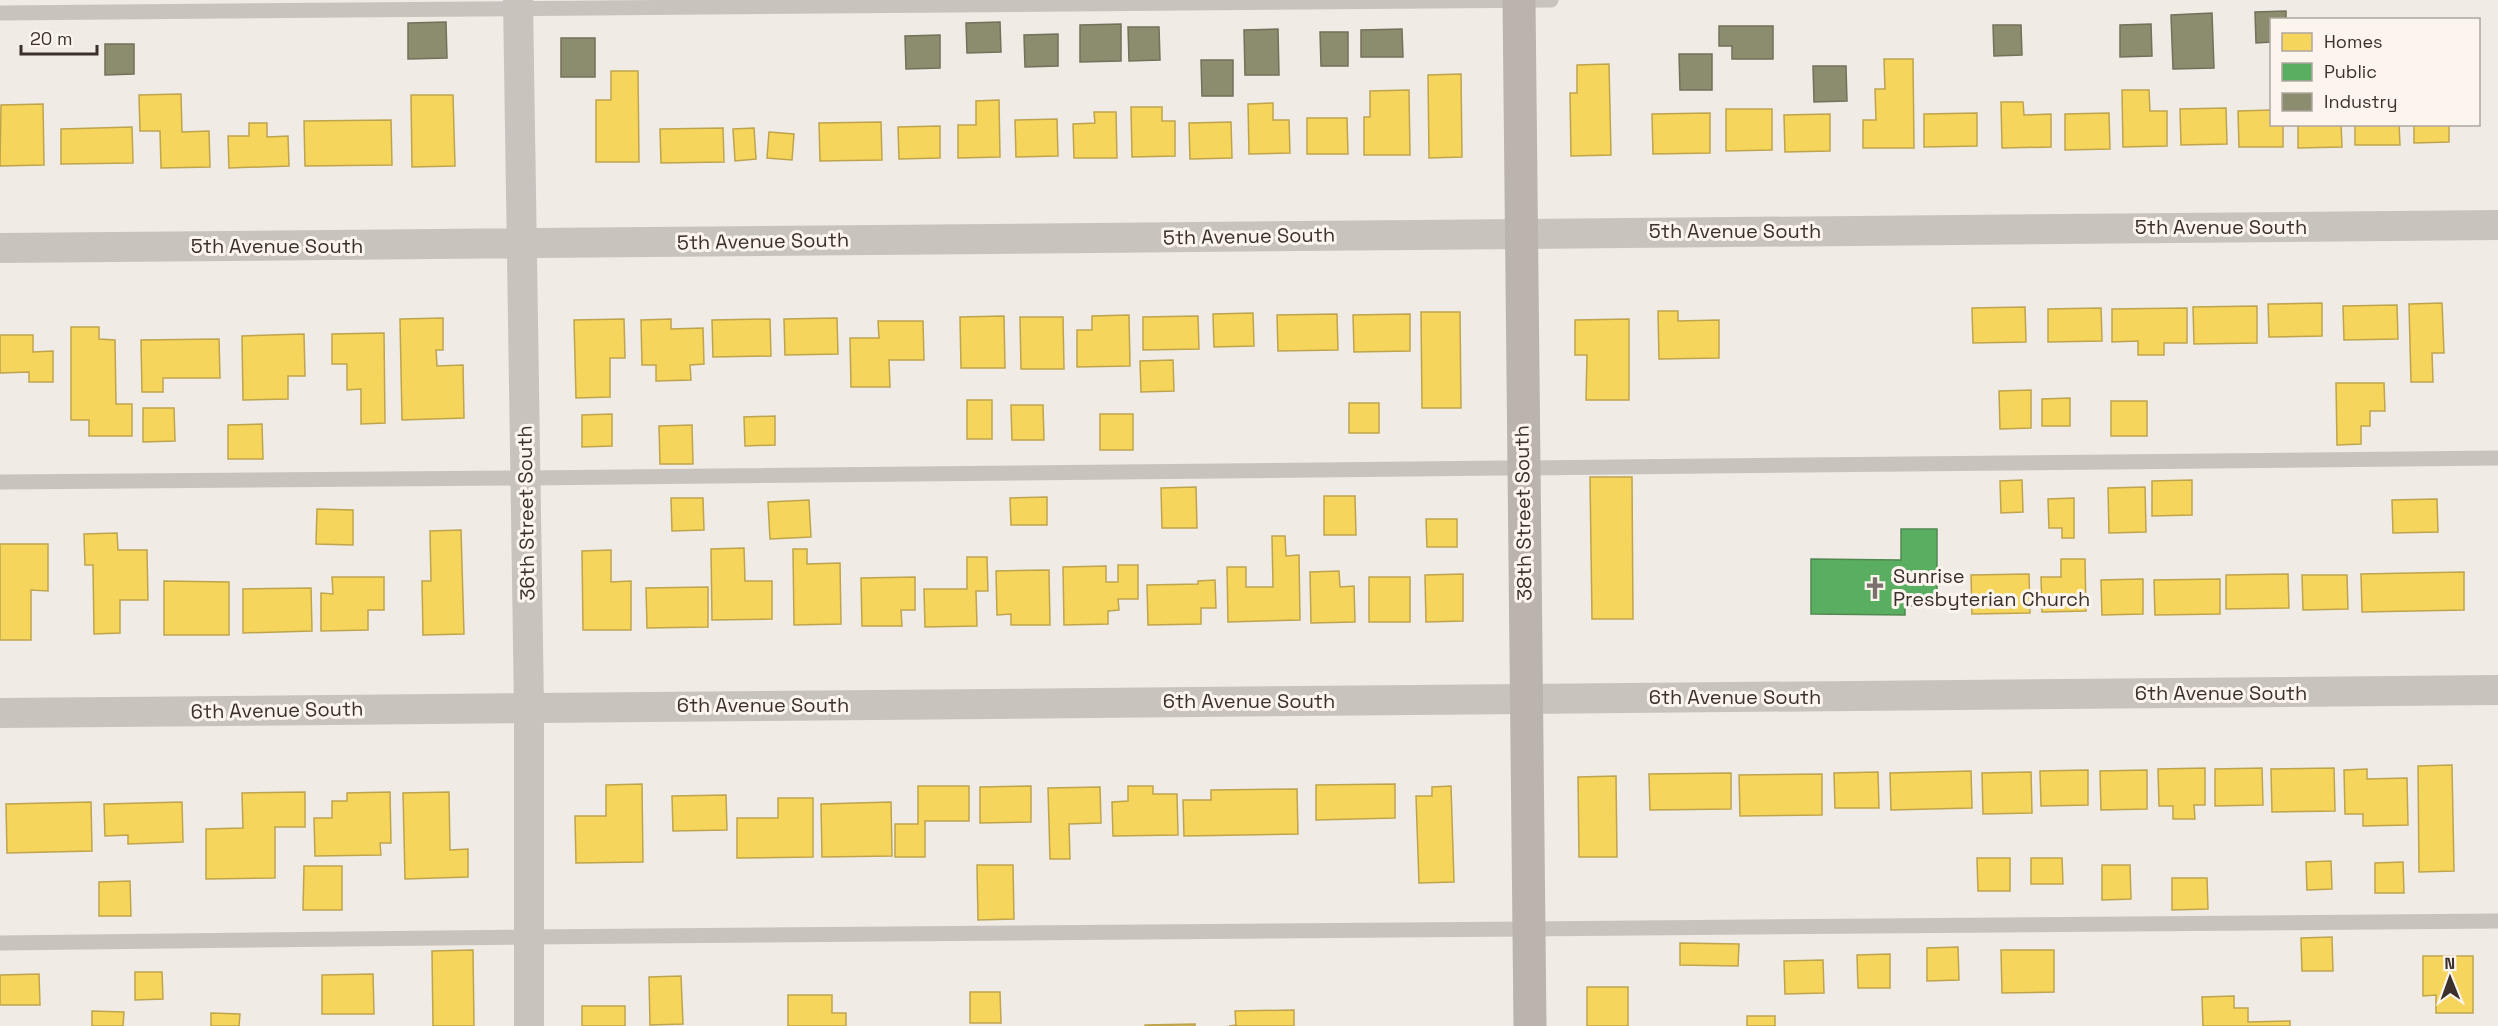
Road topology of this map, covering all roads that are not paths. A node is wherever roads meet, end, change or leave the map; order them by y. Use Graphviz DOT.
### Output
graph roads {
  1 [pos="1519,0"];
  2 [pos="1551,0"];
  3 [pos="518,5"];
  4 [pos="0,13"];
  5 [pos="2498,225"];
  6 [pos="1522,233"];
  7 [pos="523,244"];
  8 [pos="0,248"];
  9 [pos="2498,458"];
  10 [pos="1523,468"];
  11 [pos="526,478"];
  12 [pos="0,482"];
  13 [pos="2498,690"];
  14 [pos="1525,699"];
  15 [pos="529,707"];
  16 [pos="0,713"];
  17 [pos="2498,921"];
  18 [pos="1528,929"];
  19 [pos="529,937"];
  20 [pos="0,944"];
  21 [pos="529,1026"];
  22 [pos="1530,1026"];
  1 -- 2 [label="lane"];
  1 -- 3 [label="lane"];
  1 -- 6 [label="main road, 38th Street South"];
  3 -- 4 [label="lane"];
  3 -- 7 [label="street, 36th Street South"];
  5 -- 6 [label="street, 5th Avenue South"];
  6 -- 7 [label="street, 5th Avenue South"];
  6 -- 10 [label="main road, 38th Street South"];
  7 -- 8 [label="street, 5th Avenue South"];
  7 -- 11 [label="street, 36th Street South"];
  9 -- 10 [label="lane"];
  10 -- 11 [label="lane"];
  10 -- 14 [label="main road, 38th Street South"];
  11 -- 12 [label="lane"];
  11 -- 15 [label="street, 36th Street South"];
  13 -- 14 [label="street, 6th Avenue South"];
  14 -- 15 [label="street, 6th Avenue South"];
  14 -- 18 [label="main road, 38th Street South"];
  15 -- 16 [label="street, 6th Avenue South"];
  15 -- 19 [label="street, 36th Street South"];
  17 -- 18 [label="lane"];
  18 -- 19 [label="lane"];
  18 -- 22 [label="main road, 38th Street South"];
  19 -- 20 [label="lane"];
  19 -- 21 [label="street, 36th Street South"];
}
